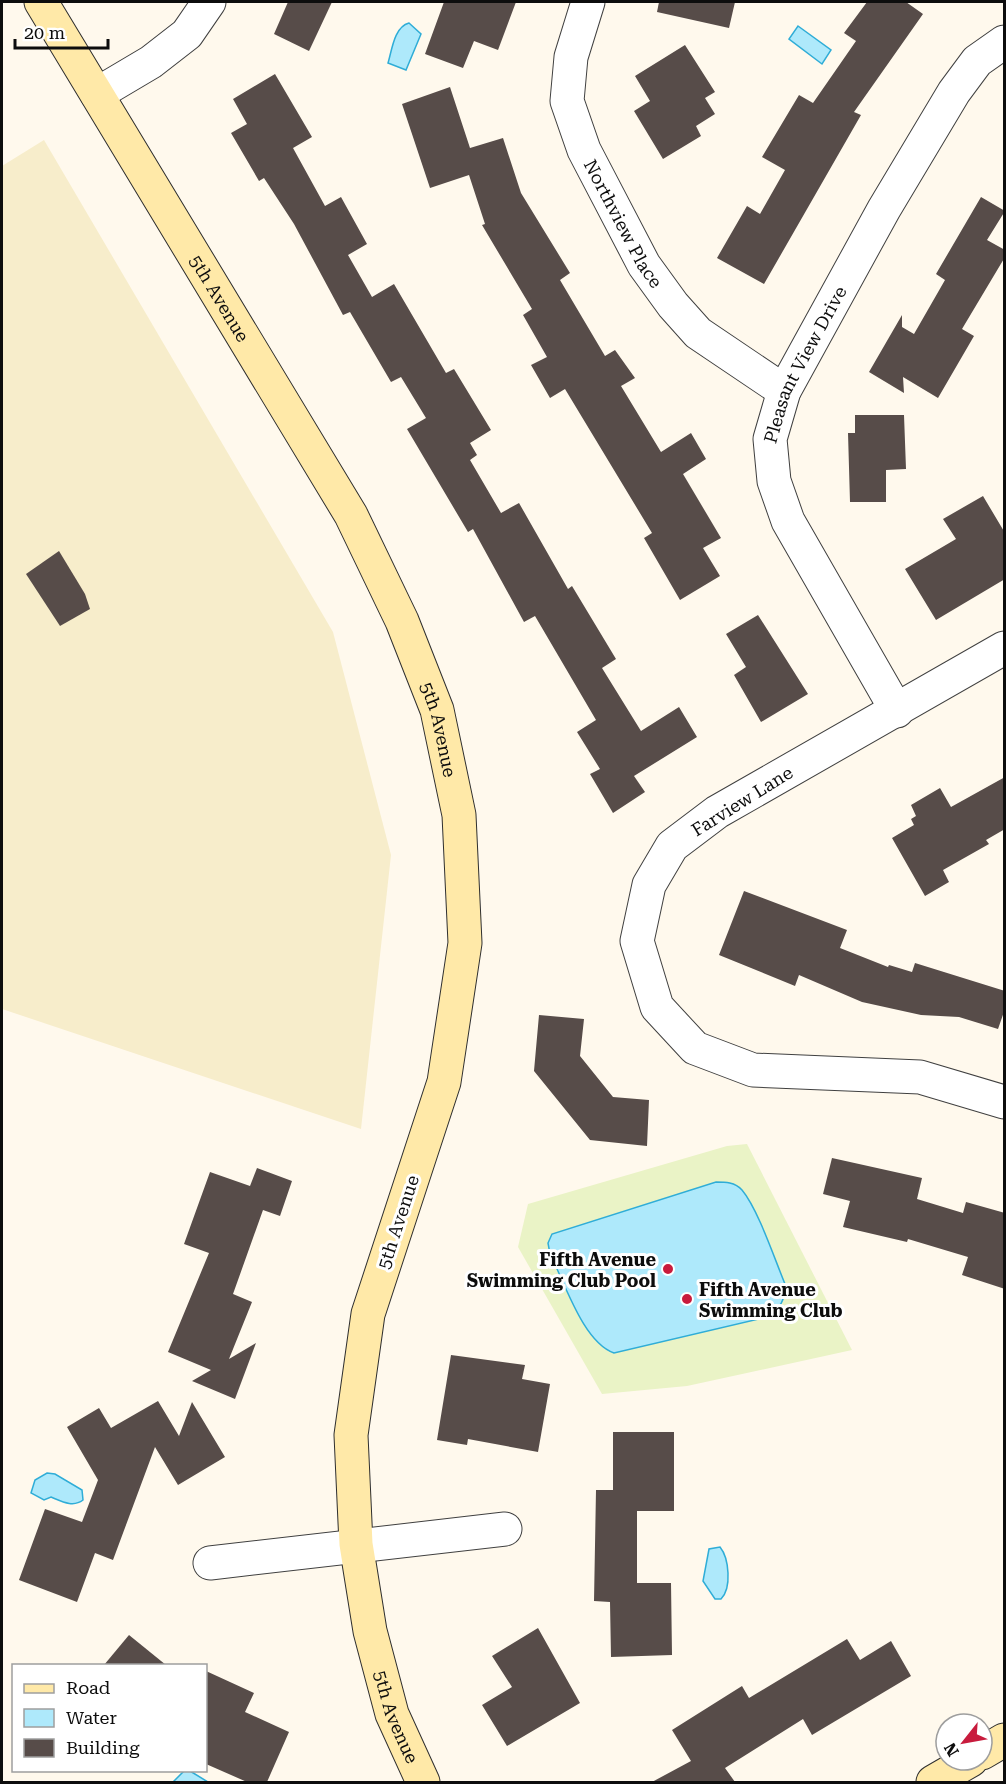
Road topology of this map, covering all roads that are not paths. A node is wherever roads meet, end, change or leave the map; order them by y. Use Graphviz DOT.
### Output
graph roads {
  1 [pos="40,2"];
  2 [pos="209,2"];
  3 [pos="588,2"];
  4 [pos="1005,42"];
  5 [pos="97,94"];
  6 [pos="784,391"];
  7 [pos="1005,648"];
  8 [pos="897,711"];
  9 [pos="1005,1102"];
  10 [pos="505,1529"];
  11 [pos="357,1544"];
  12 [pos="210,1563"];
  13 [pos="950,1772"];
  14 [pos="423,1782"];
  15 [pos="933,1782"];
  1 -- 5 [label="main road, 5th Avenue"];
  2 -- 5 [label="street"];
  3 -- 6 [label="street, Northview Place"];
  4 -- 6 [label="street, Pleasant View Drive"];
  5 -- 11 [label="main road, 5th Avenue"];
  6 -- 8 [label="street, Pleasant View Drive"];
  7 -- 8 [label="street, Farview Lane"];
  8 -- 9 [label="street, Farview Lane"];
  10 -- 11 [label="street"];
  11 -- 12 [label="street"];
  11 -- 14 [label="main road, 5th Avenue"];
  13 -- 15 [label="main road"];
}
